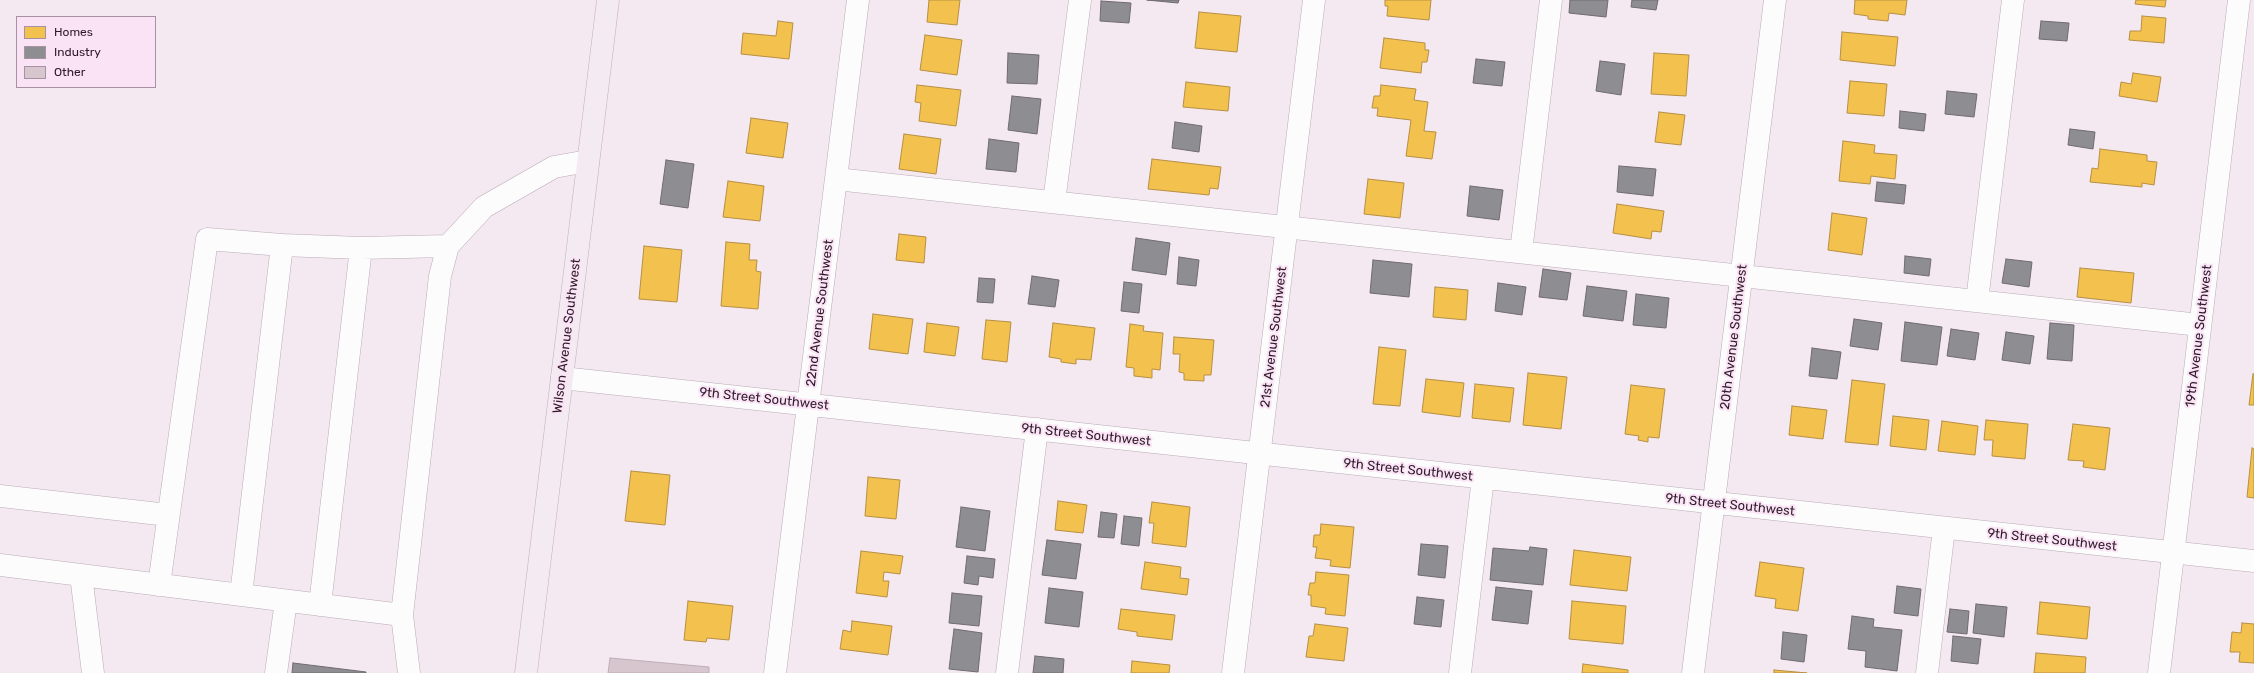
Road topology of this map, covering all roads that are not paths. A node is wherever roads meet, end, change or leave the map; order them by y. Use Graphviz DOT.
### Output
graph roads {
  1 [pos="608,0"];
  2 [pos="858,0"];
  3 [pos="1080,0"];
  4 [pos="1314,0"];
  5 [pos="1551,0"];
  6 [pos="1775,0"];
  7 [pos="2013,0"];
  8 [pos="2239,0"];
  9 [pos="588,161"];
  10 [pos="836,179"];
  11 [pos="1054,202"];
  12 [pos="1287,227"];
  13 [pos="282,245"];
  14 [pos="448,246"];
  15 [pos="361,248"];
  16 [pos="1521,252"];
  17 [pos="1742,276"];
  18 [pos="1977,301"];
  19 [pos="2200,325"];
  20 [pos="562,378"];
  21 [pos="808,404"];
  22 [pos="1037,429"];
  23 [pos="1259,453"];
  24 [pos="1483,478"];
  25 [pos="0,496"];
  26 [pos="1714,503"];
  27 [pos="168,515"];
  28 [pos="1944,528"];
  29 [pos="2173,553"];
  30 [pos="2254,562"];
  31 [pos="0,565"];
  32 [pos="81,575"];
  33 [pos="158,585"];
  34 [pos="240,595"];
  35 [pos="286,601"];
  36 [pos="320,605"];
  37 [pos="402,615"];
  38 [pos="93,673"];
  39 [pos="276,673"];
  40 [pos="409,673"];
  41 [pos="526,673"];
  42 [pos="776,673"];
  43 [pos="1007,673"];
  44 [pos="1233,673"];
  45 [pos="1460,673"];
  46 [pos="1693,673"];
  47 [pos="1927,673"];
  48 [pos="2159,673"];
  1 -- 9 [label="main road, Wilson Avenue Southwest"];
  2 -- 10 [label="street, 22nd Avenue Southwest"];
  3 -- 11 [label="street"];
  4 -- 12 [label="street, 21st Avenue Southwest"];
  5 -- 16 [label="street"];
  6 -- 17 [label="street, 20th Avenue Southwest"];
  7 -- 18 [label="street"];
  8 -- 19 [label="street, 19th Avenue Southwest"];
  9 -- 14 [label="street"];
  9 -- 20 [label="main road, Wilson Avenue Southwest"];
  10 -- 11 [label="street"];
  10 -- 21 [label="street, 22nd Avenue Southwest"];
  11 -- 12 [label="street"];
  12 -- 16 [label="street"];
  12 -- 23 [label="street, 21st Avenue Southwest"];
  13 -- 15 [label="street"];
  13 -- 27 [label="street"];
  13 -- 34 [label="street"];
  14 -- 15 [label="street"];
  14 -- 37 [label="street"];
  15 -- 36 [label="street"];
  16 -- 17 [label="street"];
  17 -- 18 [label="street"];
  17 -- 26 [label="street, 20th Avenue Southwest"];
  18 -- 19 [label="street"];
  19 -- 29 [label="street, 19th Avenue Southwest"];
  20 -- 21 [label="street, 9th Street Southwest"];
  20 -- 41 [label="main road, Wilson Avenue Southwest"];
  21 -- 22 [label="street, 9th Street Southwest"];
  21 -- 42 [label="street, 22nd Avenue Southwest"];
  22 -- 23 [label="street, 9th Street Southwest"];
  22 -- 43 [label="street"];
  23 -- 24 [label="street, 9th Street Southwest"];
  23 -- 44 [label="street, 21st Avenue Southwest"];
  24 -- 26 [label="street, 9th Street Southwest"];
  24 -- 45 [label="street"];
  25 -- 27 [label="street"];
  26 -- 28 [label="street, 9th Street Southwest"];
  26 -- 46 [label="street, 20th Avenue Southwest"];
  27 -- 33 [label="street"];
  28 -- 29 [label="street, 9th Street Southwest"];
  28 -- 47 [label="street"];
  29 -- 30 [label="street, 9th Street Southwest"];
  29 -- 48 [label="street, 19th Avenue Southwest"];
  31 -- 32 [label="street"];
  32 -- 33 [label="street"];
  32 -- 38 [label="street"];
  33 -- 34 [label="street"];
  34 -- 35 [label="street"];
  35 -- 36 [label="street"];
  35 -- 39 [label="street"];
  36 -- 37 [label="street"];
  37 -- 40 [label="street"];
}
